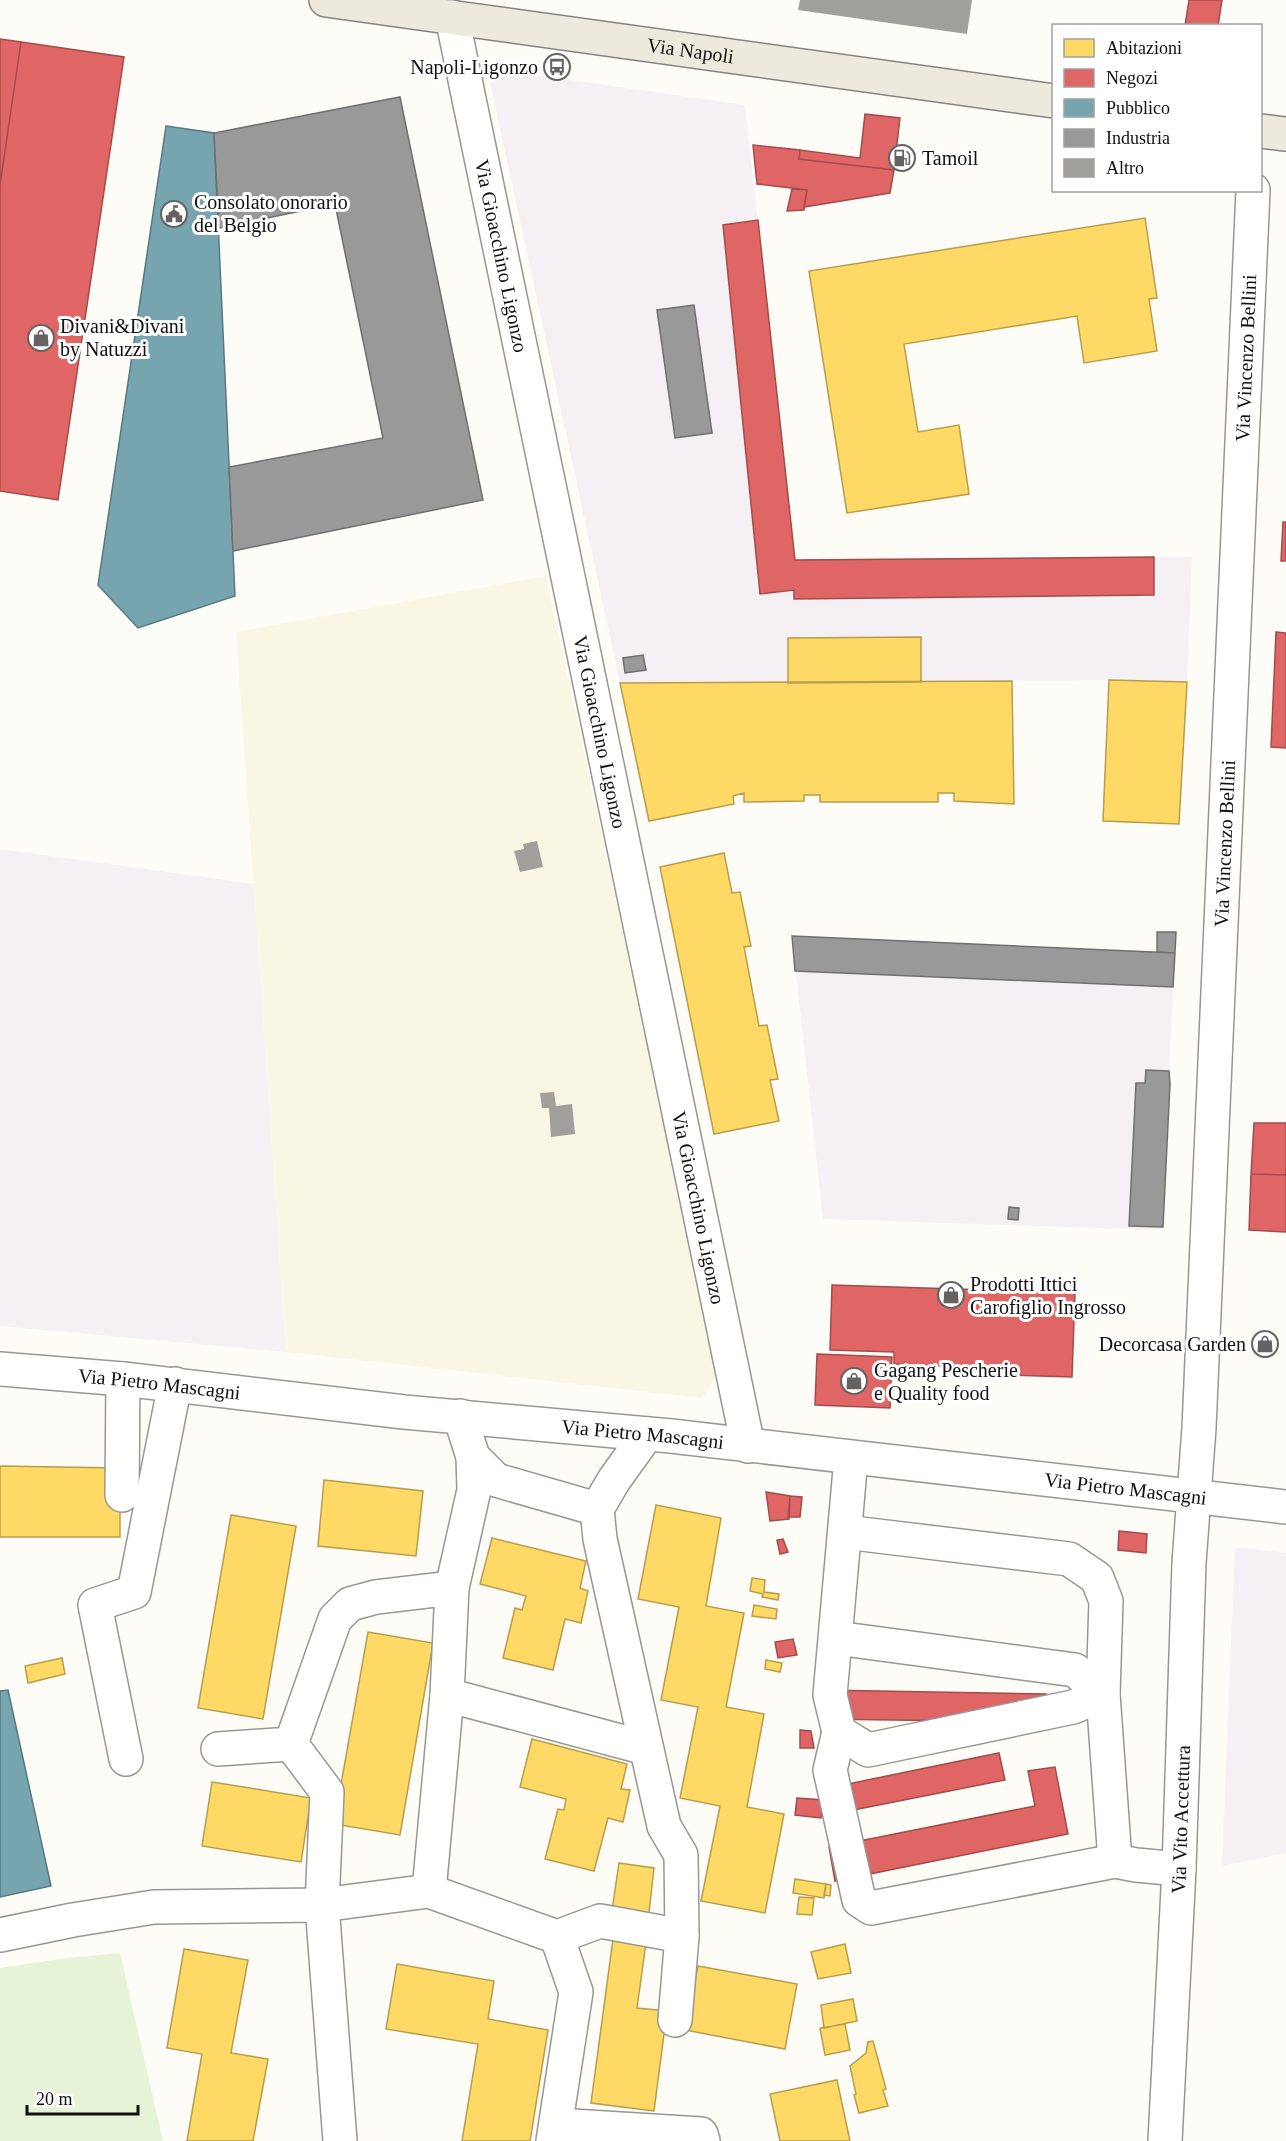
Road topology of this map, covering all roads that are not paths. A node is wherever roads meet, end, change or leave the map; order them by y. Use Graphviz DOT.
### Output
graph roads {
  1 [pos="326,0"];
  2 [pos="452,17"];
  3 [pos="1052,101"];
  4 [pos="1262,131"];
  5 [pos="1286,134"];
  6 [pos="1253,192"];
  7 [pos="0,1369"];
  8 [pos="123,1379"];
  9 [pos="175,1384"];
  10 [pos="460,1416"];
  11 [pos="647,1434"];
  12 [pos="748,1446"];
  13 [pos="473,1457"];
  14 [pos="851,1458"];
  15 [pos="122,1495"];
  16 [pos="1195,1497"];
  17 [pos="1286,1508"];
  18 [pos="597,1509"];
  19 [pos="845,1532"];
  20 [pos="452,1588"];
  21 [pos="836,1638"];
  22 [pos="1103,1694"];
  23 [pos="447,1695"];
  24 [pos="839,1732"];
  25 [pos="291,1744"];
  26 [pos="646,1748"];
  27 [pos="218,1749"];
  28 [pos="126,1759"];
  29 [pos="1115,1861"];
  30 [pos="1179,1869"];
  31 [pos="429,1891"];
  32 [pos="322,1905"];
  33 [pos="0,1935"];
  34 [pos="682,1936"];
  35 [pos="557,1937"];
  36 [pos="675,2020"];
  37 [pos="554,2133"];
  38 [pos="340,2141"];
  39 [pos="703,2141"];
  40 [pos="1165,2141"];
  1 -- 2 [label="main road, Via Napoli"];
  2 -- 3 [label="main road, Via Napoli"];
  2 -- 12 [label="street, Via Gioacchino Ligonzo"];
  4 -- 5 [label="main road"];
  6 -- 16 [label="street, Via Vincenzo Bellini"];
  7 -- 8 [label="street, Via Pietro Mascagni"];
  8 -- 9 [label="street, Via Pietro Mascagni"];
  8 -- 15 [label="street"];
  9 -- 10 [label="street, Via Pietro Mascagni"];
  9 -- 28 [label="street"];
  10 -- 11 [label="street, Via Pietro Mascagni"];
  10 -- 13 [label="street"];
  11 -- 12 [label="street, Via Pietro Mascagni"];
  11 -- 18 [label="street"];
  12 -- 14 [label="street, Via Pietro Mascagni"];
  13 -- 18 [label="street"];
  13 -- 20 [label="street"];
  14 -- 16 [label="street, Via Pietro Mascagni"];
  14 -- 19 [label="street"];
  16 -- 17 [label="street, Via Pietro Mascagni"];
  16 -- 30 [label="street, Via Vito Accettura"];
  18 -- 26 [label="street"];
  19 -- 21 [label="street"];
  19 -- 22 [label="street"];
  20 -- 23 [label="street"];
  20 -- 25 [label="street"];
  21 -- 22 [label="street"];
  21 -- 24 [label="street"];
  22 -- 24 [label="street"];
  22 -- 29 [label="street"];
  23 -- 26 [label="street"];
  23 -- 31 [label="street"];
  24 -- 29 [label="street"];
  25 -- 27 [label="street"];
  25 -- 32 [label="street"];
  26 -- 34 [label="street"];
  29 -- 30 [label="street"];
  30 -- 40 [label="street, Via Vito Accettura"];
  31 -- 32 [label="street"];
  31 -- 35 [label="street"];
  32 -- 33 [label="street"];
  32 -- 38 [label="street"];
  34 -- 35 [label="street"];
  34 -- 36 [label="street"];
  35 -- 37 [label="street"];
  37 -- 39 [label="street"];
}
